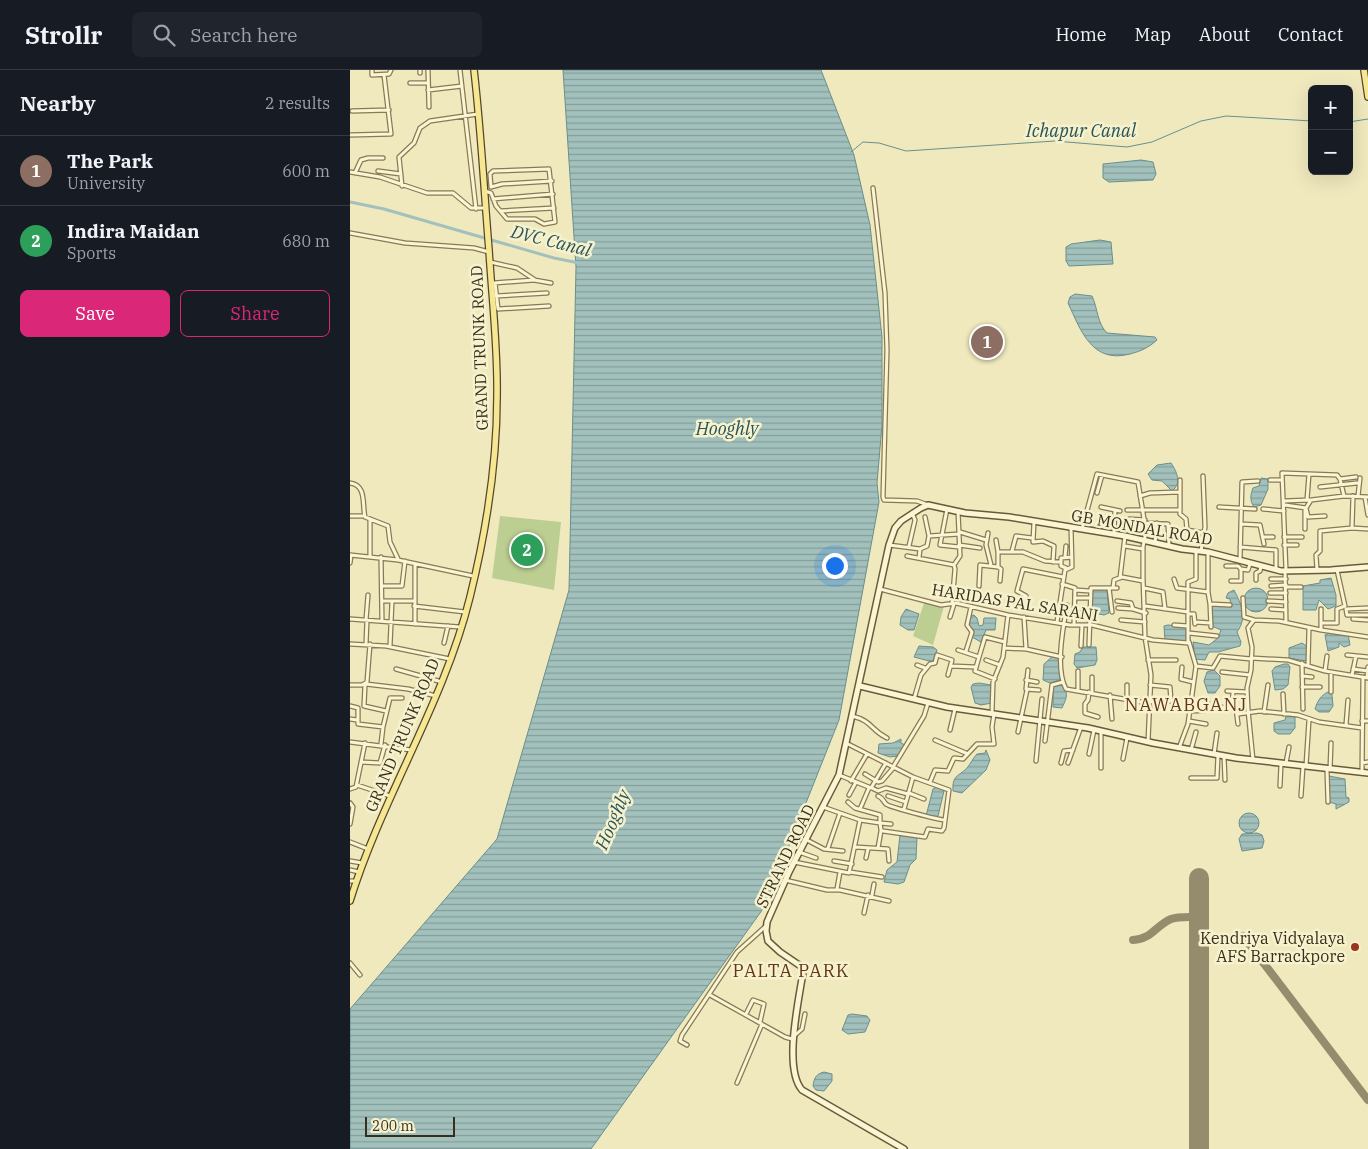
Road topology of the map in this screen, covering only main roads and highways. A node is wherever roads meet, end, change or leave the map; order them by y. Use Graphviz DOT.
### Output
graph roads {
  1 [pos="474,70"];
  2 [pos="1364,70"];
  3 [pos="1367,84"];
  4 [pos="1368,98"];
  5 [pos="353,881"];
  6 [pos="350,901"];
  1 -- 5 [label="main road, GRAND TRUNK ROAD"];
  2 -- 3 [label="main road"];
  3 -- 4 [label="main road"];
  5 -- 6 [label="main road, GRAND TRUNK ROAD"];
}
